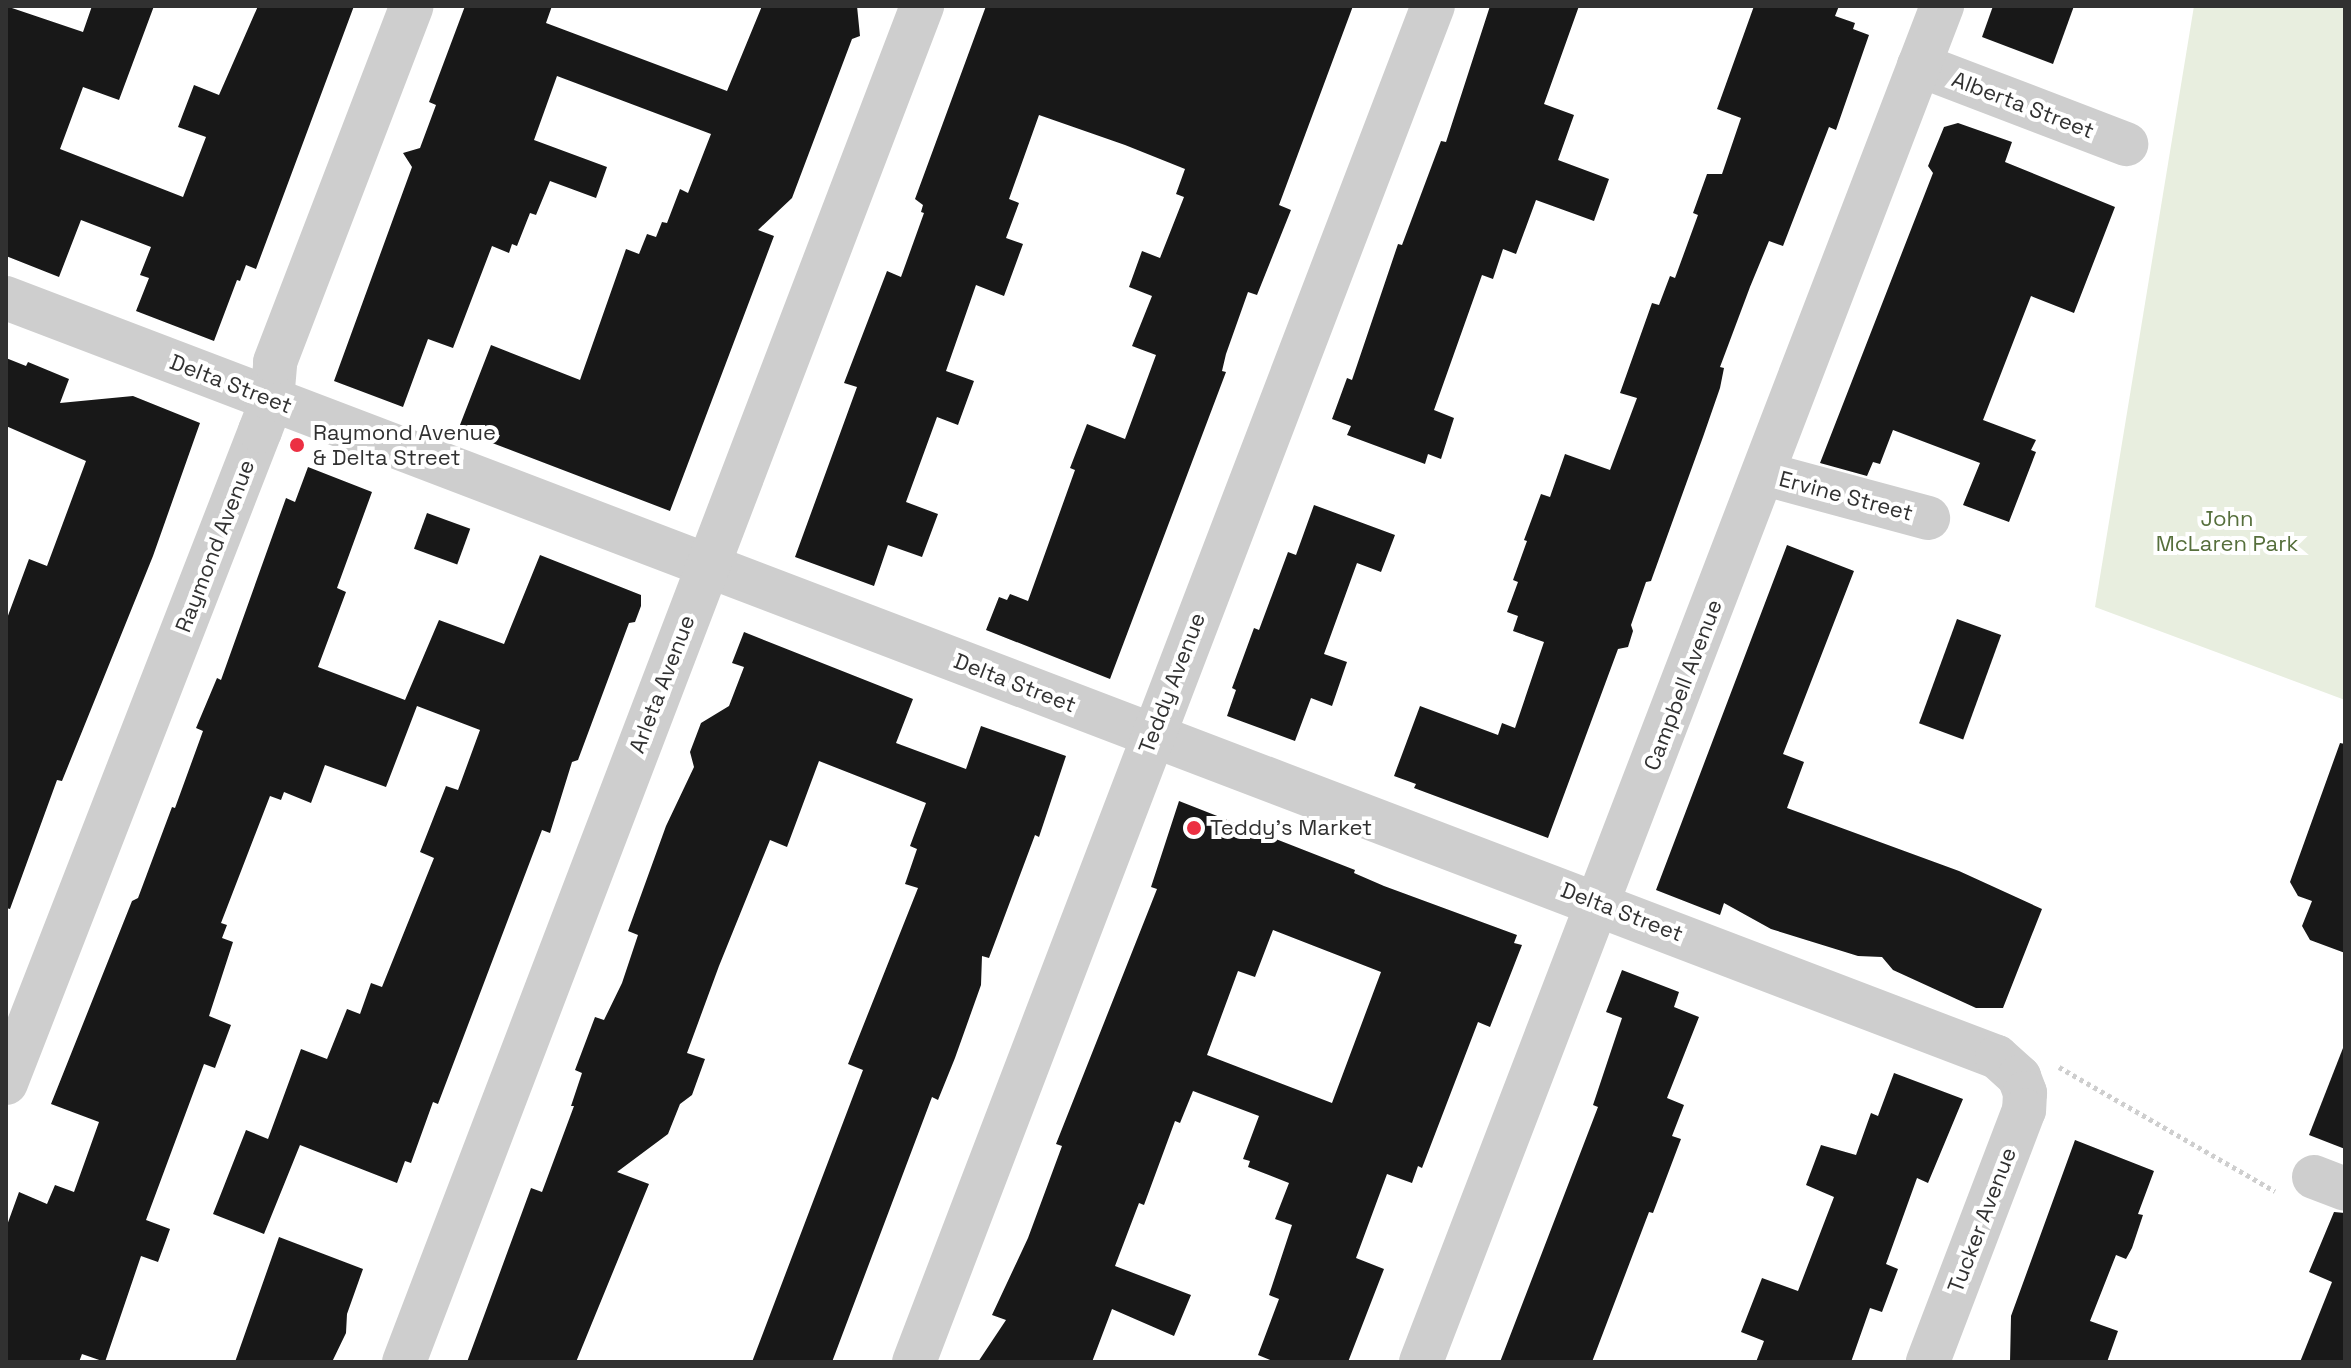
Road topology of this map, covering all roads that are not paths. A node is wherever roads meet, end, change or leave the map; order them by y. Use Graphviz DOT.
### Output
graph roads {
  1 [pos="412,6"];
  2 [pos="922,6"];
  3 [pos="1433,6"];
  4 [pos="1942,6"];
  5 [pos="1919,65"];
  6 [pos="2126,144"];
  7 [pos="6,298"];
  8 [pos="272,400"];
  9 [pos="1765,474"];
  10 [pos="1928,518"];
  11 [pos="708,564"];
  12 [pos="1151,735"];
  13 [pos="1599,903"];
  14 [pos="2019,1077"];
  15 [pos="6,1083"];
  16 [pos="404,1362"];
  17 [pos="914,1362"];
  18 [pos="1421,1362"];
  19 [pos="1928,1362"];
  1 -- 8 [label="street, Raymond Avenue"];
  2 -- 11 [label="street, Arleta Avenue"];
  3 -- 12 [label="street, Teddy Avenue"];
  4 -- 5 [label="street, Campbell Avenue"];
  5 -- 6 [label="street, Alberta Street"];
  5 -- 9 [label="street, Campbell Avenue"];
  7 -- 8 [label="street, Delta Street"];
  8 -- 11 [label="street, Delta Street"];
  8 -- 15 [label="street, Raymond Avenue"];
  9 -- 10 [label="street, Ervine Street"];
  9 -- 13 [label="street, Campbell Avenue"];
  11 -- 12 [label="street, Delta Street"];
  11 -- 16 [label="street, Arleta Avenue"];
  12 -- 13 [label="street, Delta Street"];
  12 -- 17 [label="street, Teddy Avenue"];
  13 -- 14 [label="street, Delta Street"];
  13 -- 18 [label="street, Campbell Avenue"];
  14 -- 19 [label="street, Tucker Avenue"];
}
